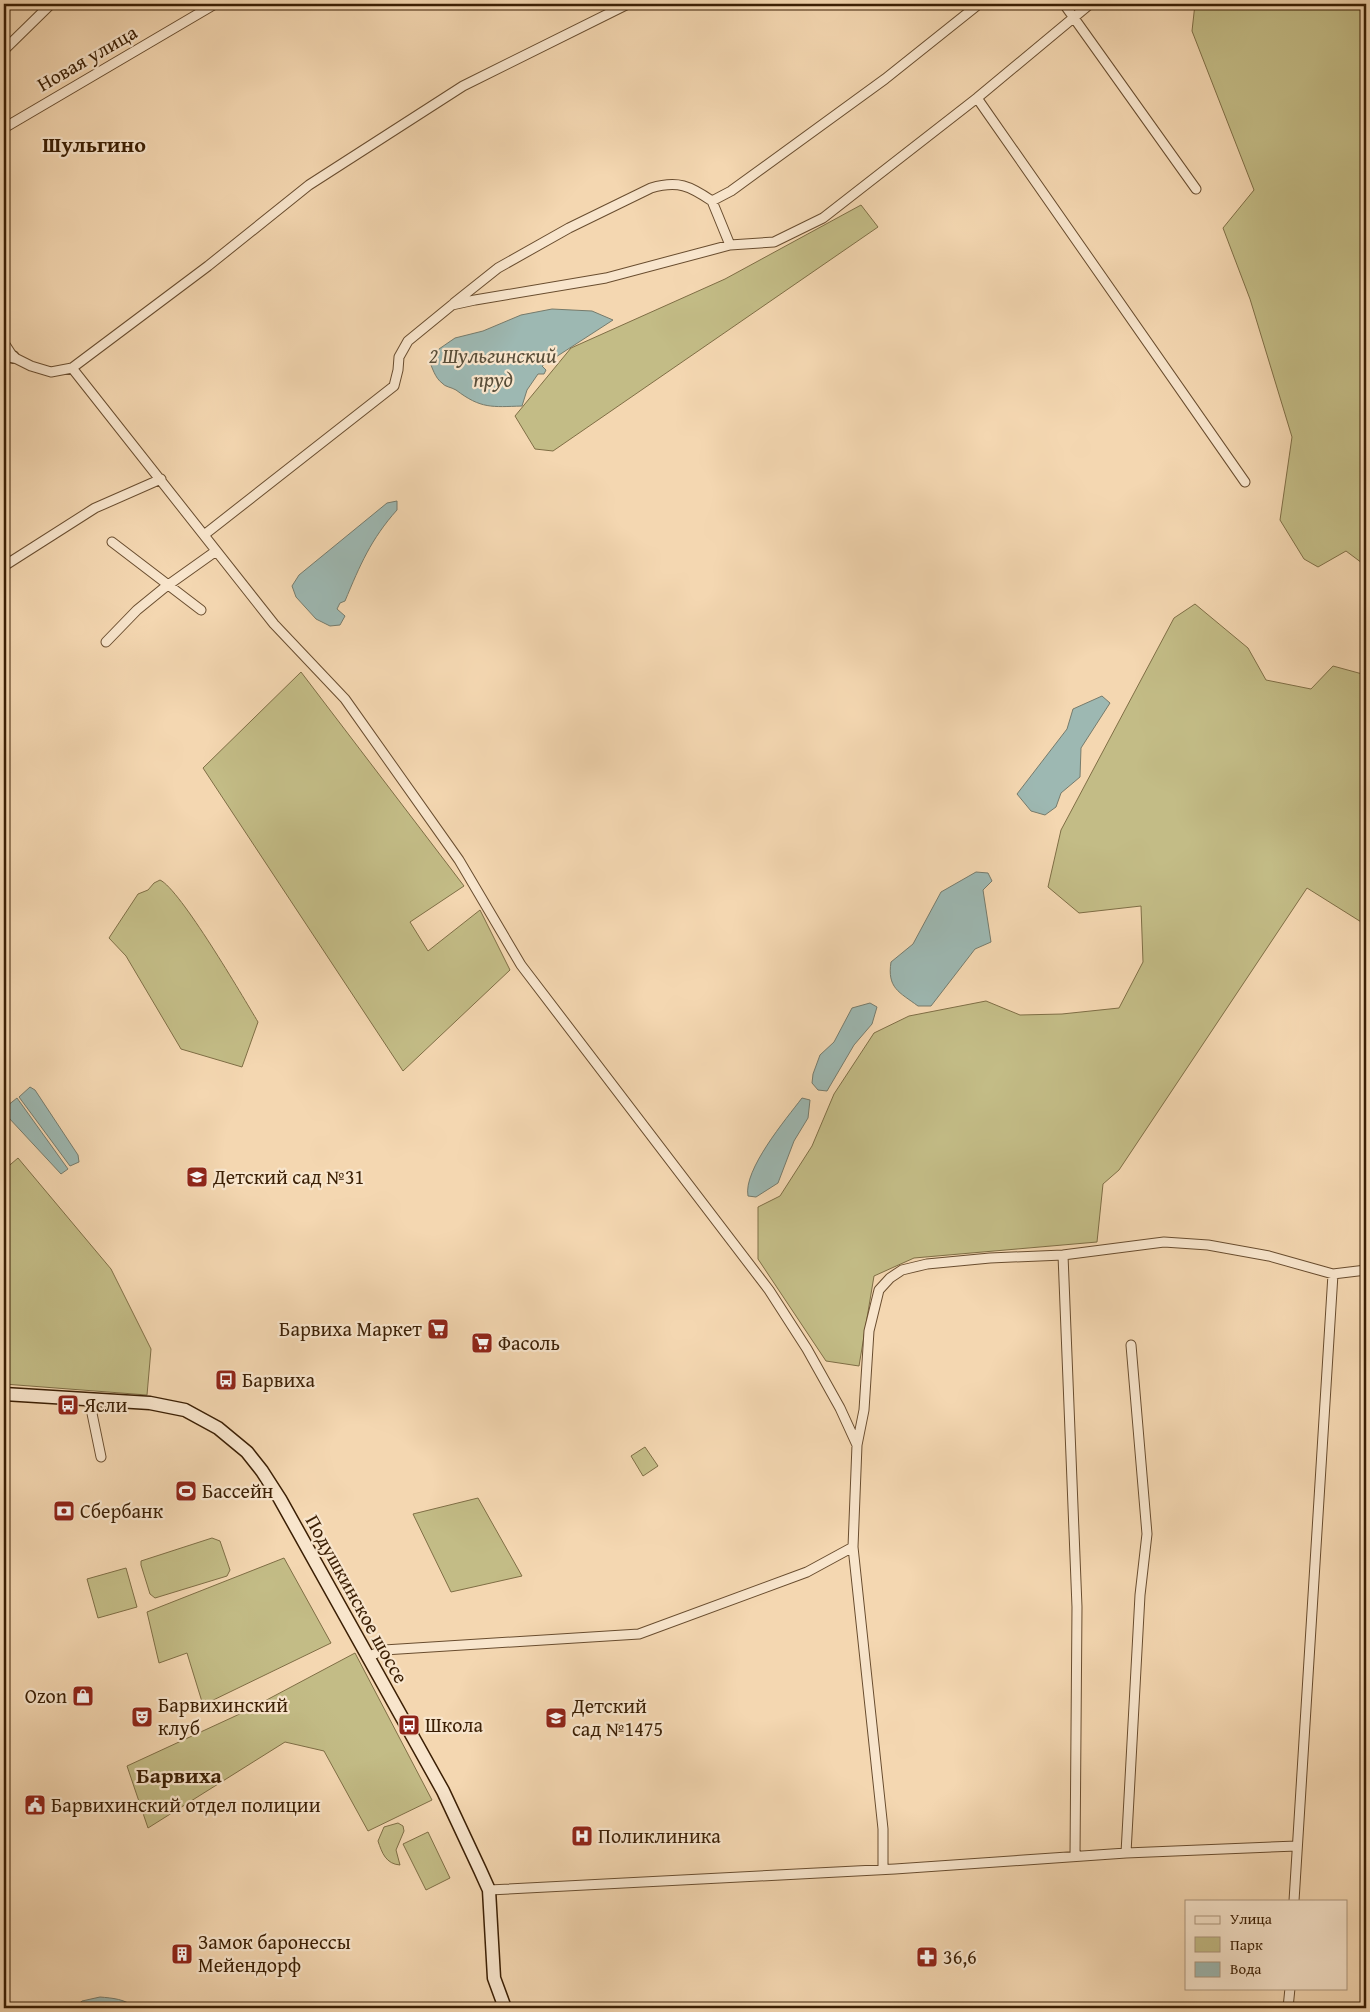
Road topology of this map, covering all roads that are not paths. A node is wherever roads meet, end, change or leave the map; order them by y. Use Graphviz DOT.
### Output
graph roads {
  1 [pos="51,4"];
  2 [pos="215,4"];
  3 [pos="628,4"];
  4 [pos="979,4"];
  5 [pos="1064,4"];
  6 [pos="1090,4"];
  7 [pos="1074,17"];
  8 [pos="4,50"];
  9 [pos="978,98"];
  10 [pos="4,128"];
  11 [pos="1196,190"];
  12 [pos="712,201"];
  13 [pos="730,245"];
  14 [pos="452,305"];
  15 [pos="4,343"];
  16 [pos="8,356"];
  17 [pos="72,368"];
  18 [pos="161,479"];
  19 [pos="1245,482"];
  20 [pos="204,535"];
  21 [pos="112,542"];
  22 [pos="216,551"];
  23 [pos="4,566"];
  24 [pos="168,585"];
  25 [pos="201,610"];
  26 [pos="106,642"];
  27 [pos="1063,1255"];
  28 [pos="1366,1270"];
  29 [pos="1333,1274"];
  30 [pos="1131,1345"];
  31 [pos="4,1394"];
  32 [pos="89,1399"];
  33 [pos="857,1445"];
  34 [pos="101,1457"];
  35 [pos="853,1546"];
  36 [pos="367,1657"];
  37 [pos="1297,1846"];
  38 [pos="1126,1853"];
  39 [pos="1075,1856"];
  40 [pos="883,1870"];
  41 [pos="488,1890"];
  42 [pos="1294,1900"];
  43 [pos="1290,1990"];
  44 [pos="505,2008"];
  45 [pos="1288,2008"];
  1 -- 8 [label="street"];
  2 -- 10 [label="street, Новая улица"];
  3 -- 17 [label="street"];
  4 -- 12 [label="street"];
  5 -- 7 [label="street"];
  6 -- 7 [label="street"];
  7 -- 9 [label="street"];
  7 -- 11 [label="street"];
  9 -- 13 [label="street"];
  9 -- 19 [label="street"];
  12 -- 13 [label="street"];
  12 -- 14 [label="street"];
  13 -- 14 [label="street"];
  14 -- 20 [label="street"];
  15 -- 16 [label="street"];
  16 -- 17 [label="street"];
  17 -- 18 [label="street"];
  18 -- 20 [label="street"];
  18 -- 23 [label="street"];
  20 -- 22 [label="street"];
  21 -- 24 [label="street"];
  22 -- 24 [label="street"];
  22 -- 33 [label="street"];
  24 -- 25 [label="street"];
  24 -- 26 [label="street"];
  27 -- 29 [label="street"];
  27 -- 33 [label="street"];
  27 -- 39 [label="street"];
  28 -- 29 [label="street"];
  29 -- 37 [label="street"];
  30 -- 38 [label="street"];
  31 -- 32 [label="main road, Подушкинское шоссе"];
  32 -- 34 [label="street"];
  32 -- 36 [label="main road, Подушкинское шоссе"];
  33 -- 35 [label="street"];
  35 -- 36 [label="street"];
  35 -- 40 [label="street"];
  36 -- 41 [label="main road, Подушкинское шоссе"];
  37 -- 38 [label="street"];
  37 -- 42 [label="street"];
  38 -- 39 [label="street"];
  39 -- 40 [label="street"];
  40 -- 41 [label="street"];
  41 -- 44 [label="main road, Подушкинское шоссе"];
  43 -- 45 [label="street"];
}
